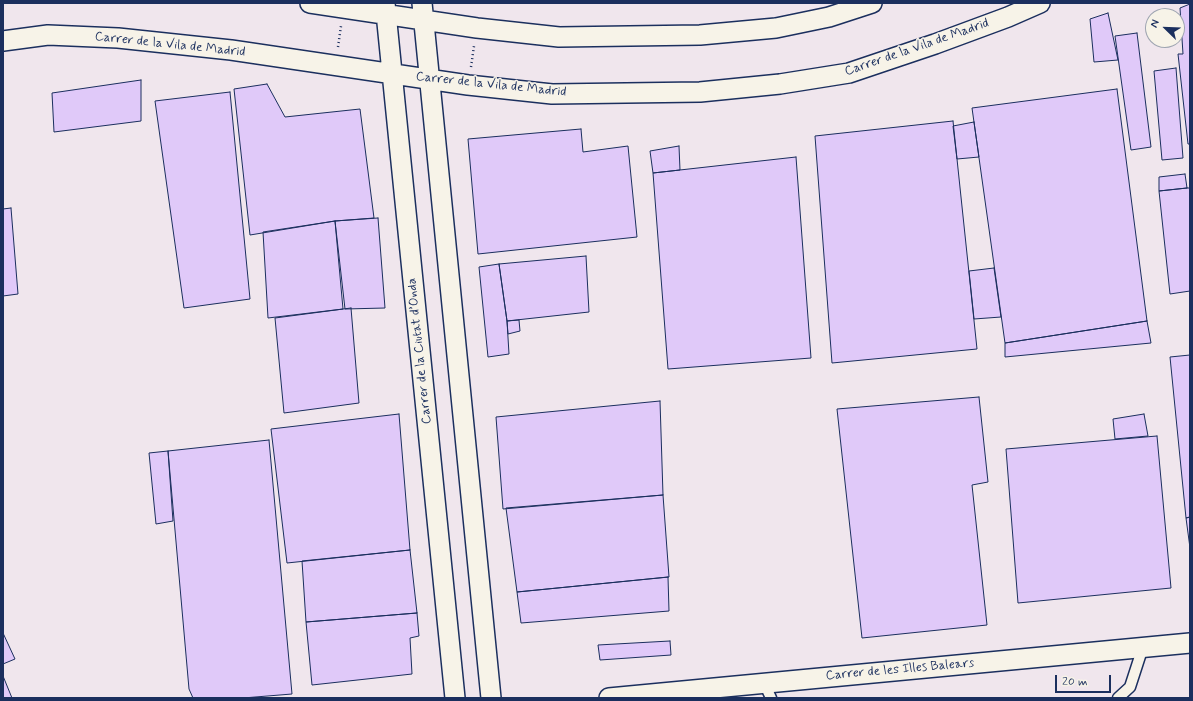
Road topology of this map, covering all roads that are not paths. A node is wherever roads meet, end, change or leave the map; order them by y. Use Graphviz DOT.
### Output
graph roads {
  1 [pos="310,3"];
  2 [pos="872,3"];
  3 [pos="1040,3"];
  4 [pos="386,9"];
  5 [pos="423,11"];
  6 [pos="3,41"];
  7 [pos="391,74"];
  8 [pos="429,79"];
  9 [pos="1190,643"];
  10 [pos="1143,647"];
  11 [pos="768,691"];
  12 [pos="455,698"];
  13 [pos="491,698"];
  14 [pos="610,698"];
  15 [pos="1118,698"];
  1 -- 4 [label="street"];
  2 -- 5 [label="street"];
  3 -- 8 [label="street, Carrer de la Vila de Madrid"];
  4 -- 5 [label="street"];
  4 -- 7 [label="street, Carrer de la Ciutat d’Onda"];
  5 -- 8 [label="street"];
  6 -- 7 [label="street, Carrer de la Vila de Madrid"];
  7 -- 8 [label="street, Carrer de la Vila de Madrid"];
  7 -- 12 [label="street, Carrer de la Ciutat d’Onda"];
  8 -- 13 [label="street"];
  9 -- 10 [label="street, Carrer de les Illes Balears"];
  10 -- 11 [label="street, Carrer de les Illes Balears"];
  10 -- 15 [label="lane"];
  11 -- 14 [label="street, Carrer de les Illes Balears"];
}
